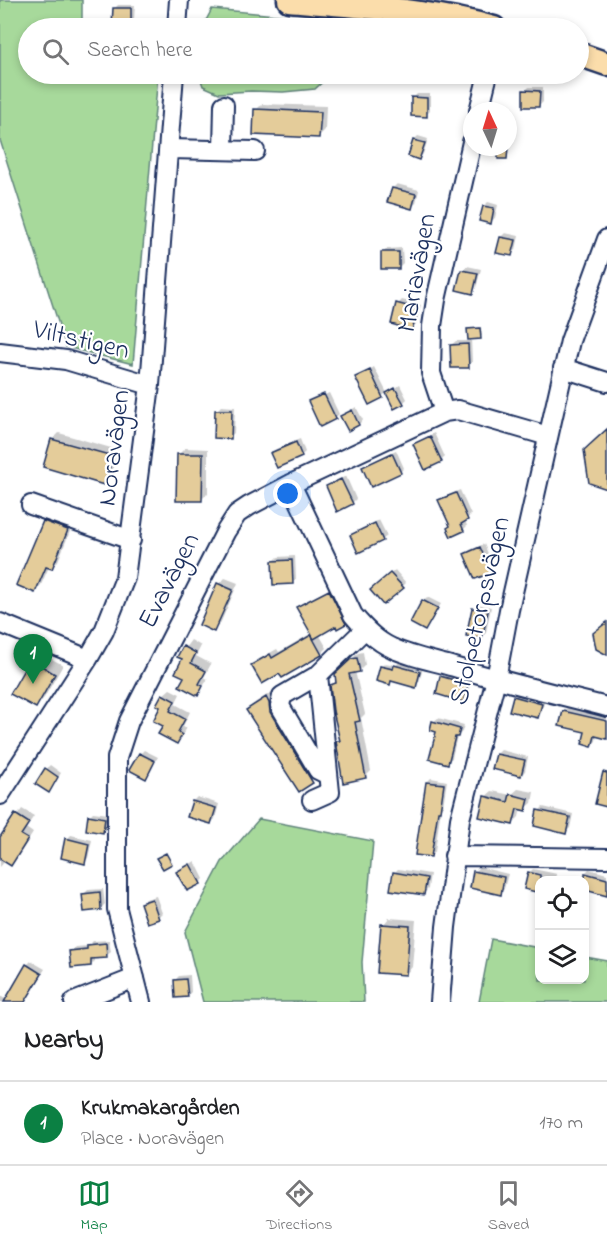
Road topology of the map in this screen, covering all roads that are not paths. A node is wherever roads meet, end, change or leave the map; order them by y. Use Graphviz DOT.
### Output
graph roads {
  1 [pos="179,0"];
  2 [pos="290,0"];
  3 [pos="178,18"];
  4 [pos="449,18"];
  5 [pos="589,58"];
  6 [pos="607,64"];
  7 [pos="173,84"];
  8 [pos="486,84"];
  9 [pos="481,102"];
  10 [pos="224,105"];
  11 [pos="170,149"];
  12 [pos="223,150"];
  13 [pos="255,151"];
  14 [pos="469,156"];
  15 [pos="607,239"];
  16 [pos="0,352"];
  17 [pos="563,368"];
  18 [pos="607,382"];
  19 [pos="150,385"];
  20 [pos="444,412"];
  21 [pos="548,436"];
  22 [pos="291,484"];
  23 [pos="31,505"];
  24 [pos="131,540"];
  25 [pos="0,623"];
  26 [pos="365,629"];
  27 [pos="88,659"];
  28 [pos="318,675"];
  29 [pos="495,679"];
  30 [pos="607,707"];
  31 [pos="328,775"];
  32 [pos="0,795"];
  33 [pos="312,800"];
  34 [pos="454,856"];
  35 [pos="607,858"];
  36 [pos="135,978"];
  37 [pos="74,1002"];
  38 [pos="141,1002"];
  39 [pos="440,1002"];
  1 -- 3 [label="street"];
  2 -- 4 [label="main road"];
  5 -- 6 [label="main road"];
  7 -- 11 [label="street, Noravägen"];
  8 -- 9 [label="street"];
  10 -- 12 [label="street"];
  11 -- 12 [label="street"];
  11 -- 19 [label="street, Noravägen"];
  12 -- 13 [label="street"];
  14 -- 20 [label="street, Mariavägen"];
  15 -- 17 [label="street, Stolpetorpsvägen"];
  16 -- 19 [label="street, Viltstigen"];
  17 -- 18 [label="street"];
  17 -- 21 [label="street, Stolpetorpsvägen"];
  19 -- 24 [label="street, Noravägen"];
  20 -- 21 [label="street, Evavägen"];
  20 -- 22 [label="street, Evavägen"];
  21 -- 29 [label="street, Stolpetorpsvägen"];
  22 -- 26 [label="street"];
  22 -- 36 [label="street, Evavägen"];
  23 -- 24 [label="street"];
  24 -- 27 [label="street, Noravägen"];
  25 -- 27 [label="street"];
  26 -- 28 [label="street"];
  26 -- 29 [label="street"];
  27 -- 32 [label="street, Noravägen"];
  28 -- 31 [label="street"];
  28 -- 31 [label="street"];
  29 -- 30 [label="street"];
  29 -- 34 [label="street, Stolpetorpsvägen"];
  31 -- 33 [label="street"];
  34 -- 35 [label="street"];
  34 -- 39 [label="street, Stolpetorpsvägen"];
  36 -- 37 [label="street"];
  36 -- 38 [label="street, Evavägen"];
}
